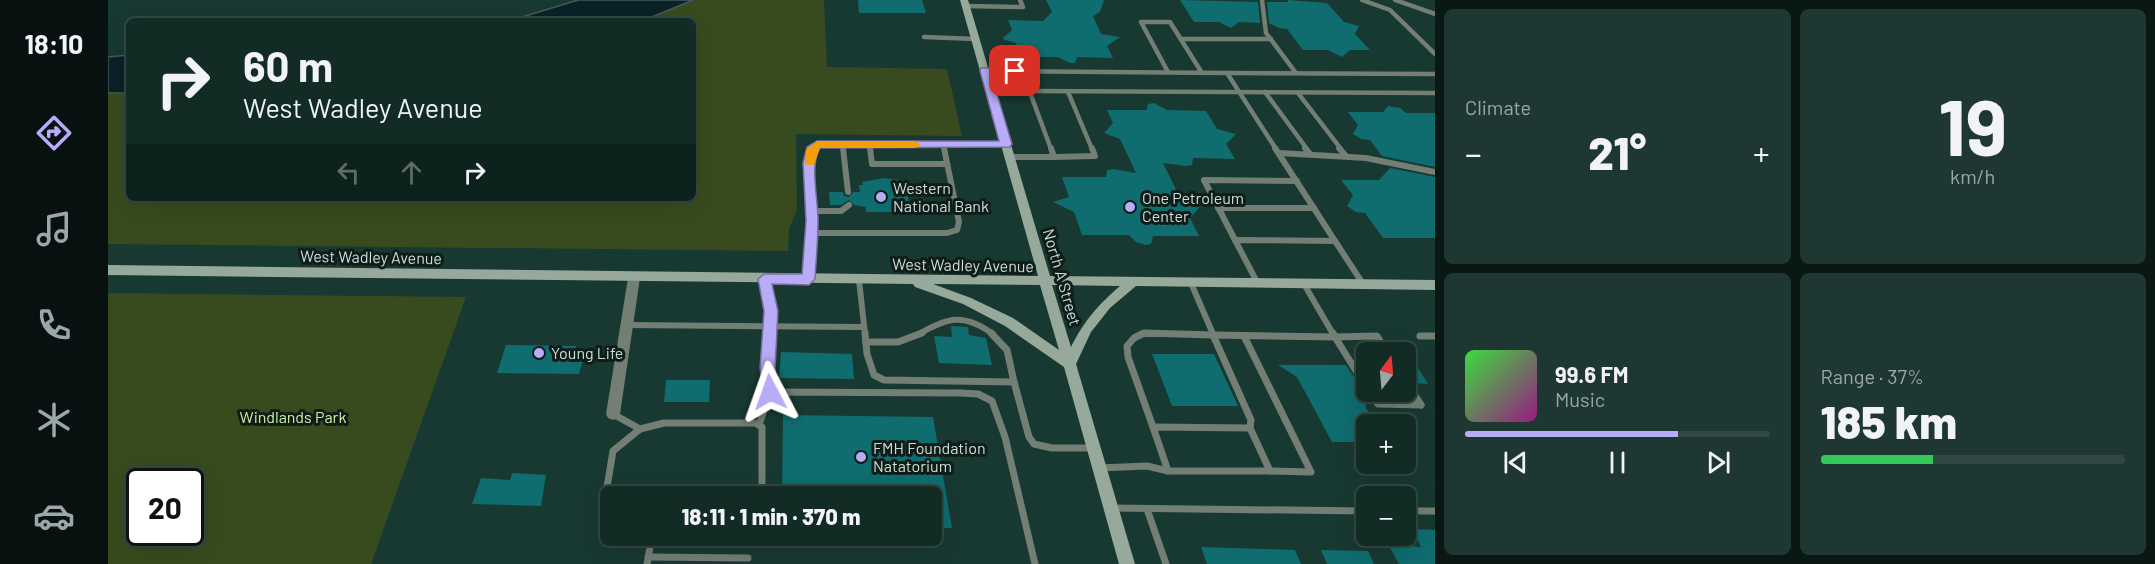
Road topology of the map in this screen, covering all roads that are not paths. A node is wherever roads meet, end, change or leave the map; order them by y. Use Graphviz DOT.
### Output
graph roads {
  1 [pos="1020,0"];
  2 [pos="1262,0"];
  3 [pos="1362,0"];
  4 [pos="1395,0"];
  5 [pos="965,3"];
  6 [pos="1435,14"];
  7 [pos="924,37"];
  8 [pos="976,39"];
  9 [pos="1181,39"];
  10 [pos="1271,39"];
  11 [pos="1435,54"];
  12 [pos="985,71"];
  13 [pos="1022,71"];
  14 [pos="1168,72"];
  15 [pos="1202,72"];
  16 [pos="1227,73"];
  17 [pos="1296,73"];
  18 [pos="1435,74"];
  19 [pos="1030,92"];
  20 [pos="1068,92"];
  21 [pos="1240,92"];
  22 [pos="1265,92"];
  23 [pos="1298,93"];
  24 [pos="1435,93"];
  25 [pos="1006,144"];
  26 [pos="843,145"];
  27 [pos="870,145"];
  28 [pos="943,145"];
  29 [pos="1279,153"];
  30 [pos="1310,154"];
  31 [pos="1345,155"];
  32 [pos="1009,157"];
  33 [pos="1054,157"];
  34 [pos="946,164"];
  35 [pos="1435,172"];
  36 [pos="1297,181"];
  37 [pos="848,192"];
  38 [pos="849,205"];
  39 [pos="1218,208"];
  40 [pos="1314,208"];
  41 [pos="812,211"];
  42 [pos="812,232"];
  43 [pos="1235,240"];
  44 [pos="1335,241"];
  45 [pos="108,270"];
  46 [pos="634,278"];
  47 [pos="764,279"];
  48 [pos="809,279"];
  49 [pos="858,280"];
  50 [pos="908,280"];
  51 [pos="1045,282"];
  52 [pos="1132,282"];
  53 [pos="1191,283"];
  54 [pos="1258,284"];
  55 [pos="1304,284"];
  56 [pos="1364,284"];
  57 [pos="1435,285"];
  58 [pos="627,325"];
  59 [pos="770,327"];
  60 [pos="864,327"];
  61 [pos="1213,334"];
  62 [pos="1244,336"];
  63 [pos="1420,336"];
  64 [pos="1435,336"];
  65 [pos="1335,337"];
  66 [pos="866,342"];
  67 [pos="1381,342"];
  68 [pos="1069,364"];
  69 [pos="1356,371"];
  70 [pos="1014,382"];
  71 [pos="770,392"];
  72 [pos="1416,398"];
  73 [pos="1377,402"];
  74 [pos="613,414"];
  75 [pos="759,425"];
  76 [pos="1152,427"];
  77 [pos="1250,428"];
  78 [pos="640,429"];
  79 [pos="1093,448"];
  80 [pos="1099,468"];
  81 [pos="1168,471"];
  82 [pos="1270,471"];
  83 [pos="607,486"];
  84 [pos="762,486"];
  85 [pos="1110,508"];
  86 [pos="1148,509"];
  87 [pos="1356,511"];
  88 [pos="1416,511"];
  89 [pos="1435,511"];
  90 [pos="748,558"];
  91 [pos="647,560"];
  92 [pos="1035,564"];
  93 [pos="1127,564"];
  94 [pos="1166,564"];
  1 -- 5 [label="lane"];
  2 -- 10 [label="lane"];
  3 -- 11 [label="lane"];
  4 -- 6 [label="lane"];
  5 -- 8 [label="main road, North A Street"];
  7 -- 8 [label="lane"];
  8 -- 12 [label="main road, North A Street"];
  9 -- 10 [label="lane"];
  9 -- 14 [label="lane"];
  9 -- 15 [label="lane"];
  10 -- 17 [label="lane"];
  12 -- 13 [label="lane"];
  12 -- 25 [label="main road, North A Street"];
  13 -- 14 [label="lane"];
  13 -- 19 [label="lane"];
  14 -- 15 [label="lane"];
  15 -- 16 [label="lane"];
  16 -- 17 [label="lane"];
  16 -- 21 [label="lane"];
  17 -- 18 [label="lane"];
  19 -- 20 [label="lane"];
  19 -- 33 [label="lane"];
  20 -- 21 [label="lane"];
  20 -- 33 [label="lane"];
  21 -- 22 [label="lane"];
  21 -- 29 [label="lane"];
  22 -- 23 [label="lane"];
  22 -- 30 [label="lane"];
  23 -- 24 [label="lane"];
  23 -- 31 [label="lane"];
  25 -- 28 [label="lane"];
  25 -- 32 [label="main road, North A Street"];
  26 -- 27 [label="lane"];
  26 -- 37 [label="lane"];
  26 -- 41 [label="lane"];
  27 -- 28 [label="lane"];
  27 -- 34 [label="lane"];
  28 -- 34 [label="lane"];
  29 -- 30 [label="lane"];
  29 -- 36 [label="lane"];
  30 -- 31 [label="lane"];
  31 -- 35 [label="lane"];
  32 -- 33 [label="lane"];
  32 -- 51 [label="main road, North A Street"];
  34 -- 42 [label="lane"];
  36 -- 39 [label="lane"];
  36 -- 40 [label="lane"];
  38 -- 41 [label="lane"];
  39 -- 40 [label="lane"];
  39 -- 43 [label="lane"];
  40 -- 44 [label="lane"];
  41 -- 42 [label="lane"];
  42 -- 48 [label="lane"];
  43 -- 44 [label="lane"];
  43 -- 54 [label="lane"];
  44 -- 56 [label="lane"];
  45 -- 46 [label="main road, West Wadley Avenue"];
  46 -- 47 [label="main road, West Wadley Avenue"];
  46 -- 58 [label="street"];
  47 -- 48 [label="main road, West Wadley Avenue"];
  47 -- 59 [label="lane"];
  48 -- 49 [label="main road, West Wadley Avenue"];
  49 -- 50 [label="main road, West Wadley Avenue"];
  49 -- 60 [label="lane"];
  50 -- 51 [label="main road, West Wadley Avenue"];
  50 -- 68 [label="main road"];
  51 -- 52 [label="main road, West Wadley Avenue"];
  51 -- 68 [label="main road, North A Street"];
  52 -- 53 [label="main road, West Wadley Avenue"];
  52 -- 68 [label="main road"];
  53 -- 54 [label="main road, West Wadley Avenue"];
  53 -- 61 [label="lane"];
  54 -- 55 [label="main road, West Wadley Avenue"];
  55 -- 56 [label="main road, West Wadley Avenue"];
  55 -- 65 [label="lane"];
  56 -- 57 [label="main road, West Wadley Avenue"];
  58 -- 59 [label="lane"];
  58 -- 74 [label="street"];
  59 -- 60 [label="lane"];
  59 -- 71 [label="lane"];
  60 -- 66 [label="lane"];
  61 -- 62 [label="lane"];
  61 -- 76 [label="lane"];
  61 -- 77 [label="lane"];
  62 -- 65 [label="lane"];
  62 -- 82 [label="lane"];
  63 -- 64 [label="lane"];
  65 -- 67 [label="lane"];
  65 -- 69 [label="lane"];
  66 -- 70 [label="lane"];
  66 -- 70 [label="lane"];
  68 -- 79 [label="main road, North A Street"];
  70 -- 79 [label="lane"];
  71 -- 75 [label="lane"];
  71 -- 92 [label="lane"];
  72 -- 73 [label="lane"];
  74 -- 78 [label="lane"];
  75 -- 78 [label="lane"];
  75 -- 84 [label="lane"];
  76 -- 77 [label="lane"];
  76 -- 81 [label="lane"];
  77 -- 82 [label="lane"];
  78 -- 83 [label="lane"];
  79 -- 80 [label="main road, North A Street"];
  80 -- 81 [label="lane"];
  80 -- 85 [label="main road, North A Street"];
  81 -- 82 [label="lane"];
  85 -- 86 [label="lane"];
  85 -- 93 [label="main road, North A Street"];
  86 -- 87 [label="lane"];
  86 -- 94 [label="lane"];
  88 -- 89 [label="lane"];
  90 -- 91 [label="lane"];
}
